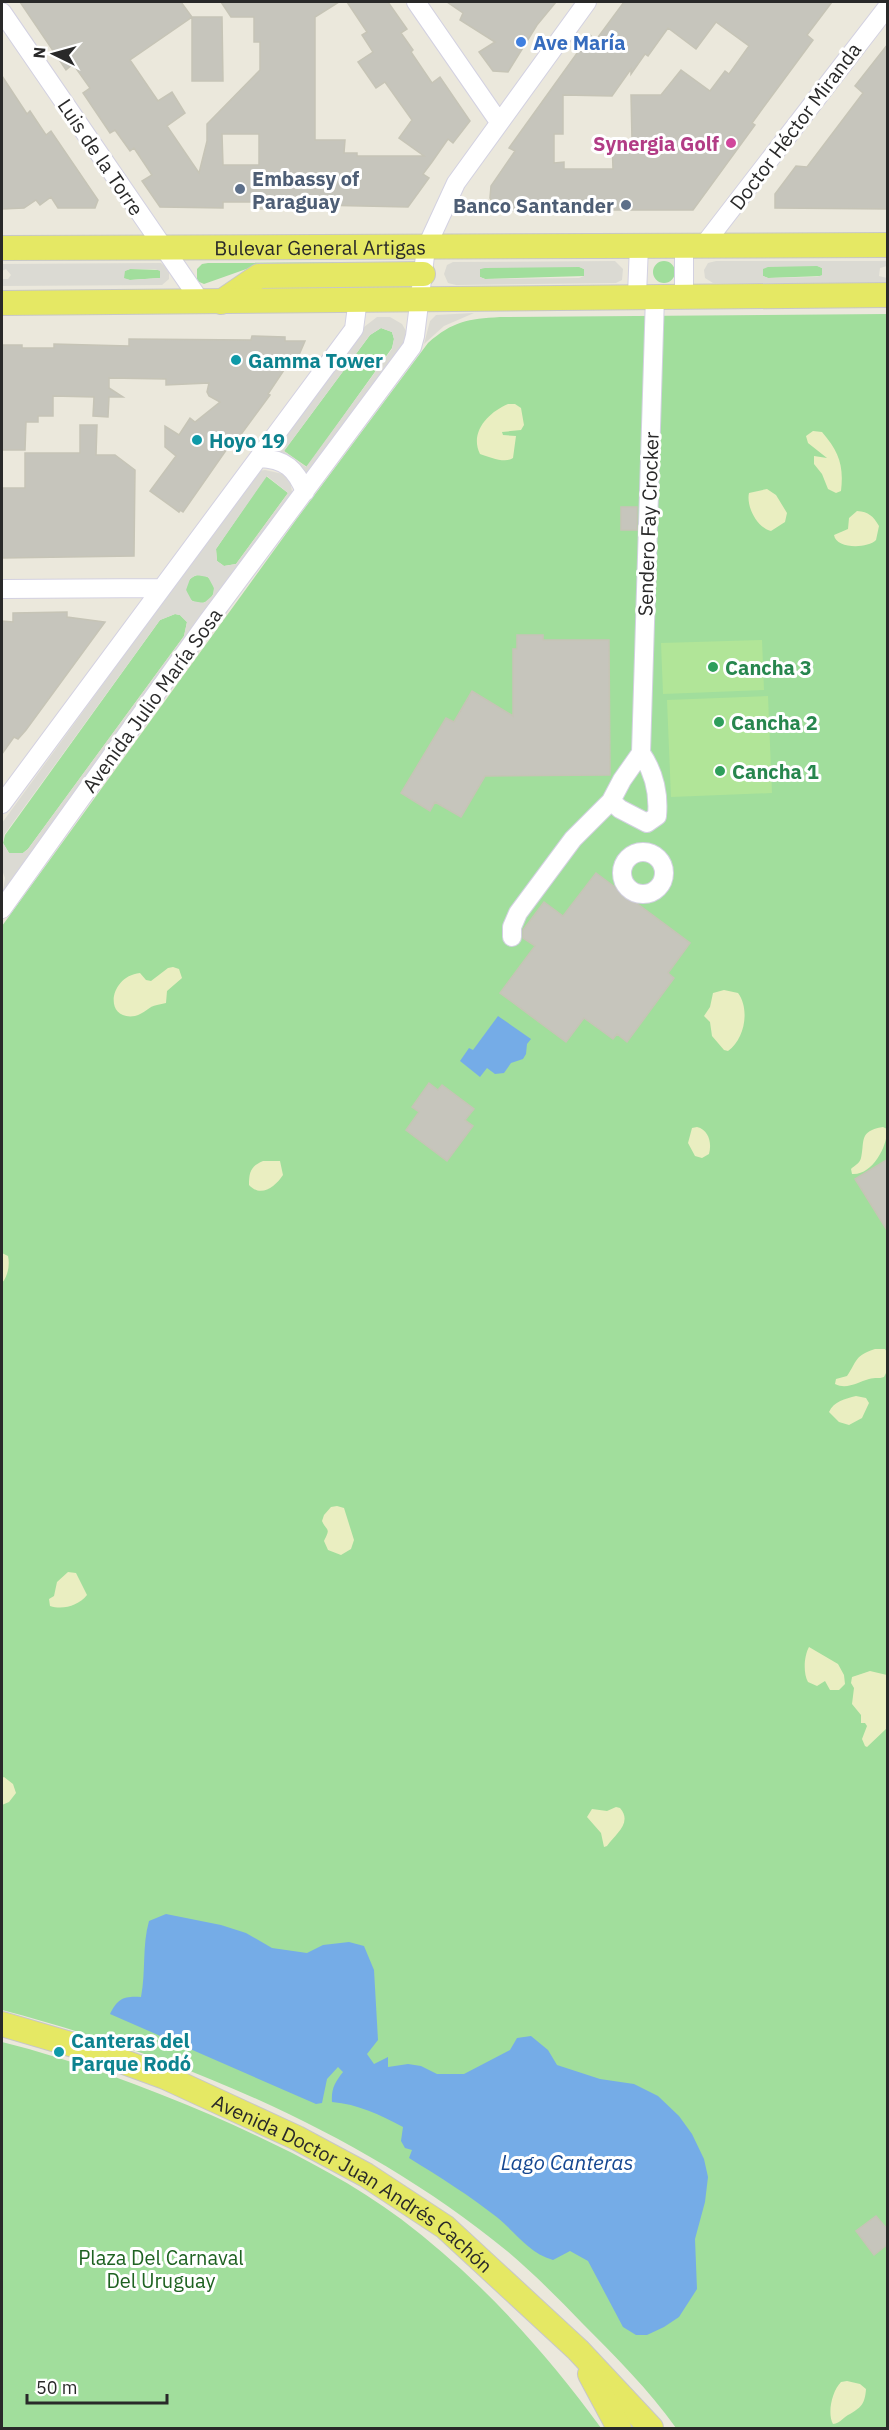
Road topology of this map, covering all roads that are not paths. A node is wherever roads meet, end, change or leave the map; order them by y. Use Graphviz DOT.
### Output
graph roads {
  1 [pos="416,2"];
  2 [pos="587,2"];
  3 [pos="888,6"];
  4 [pos="2,12"];
  5 [pos="499,122"];
  6 [pos="888,245"];
  7 [pos="162,246"];
  8 [pos="639,246"];
  9 [pos="694,246"];
  10 [pos="2,248"];
  11 [pos="426,248"];
  12 [pos="423,274"];
  13 [pos="888,295"];
  14 [pos="646,296"];
  15 [pos="684,296"];
  16 [pos="420,298"];
  17 [pos="358,299"];
  18 [pos="211,302"];
  19 [pos="2,303"];
  20 [pos="260,458"];
  21 [pos="304,492"];
  22 [pos="160,588"];
  23 [pos="2,589"];
  24 [pos="641,753"];
  25 [pos="611,801"];
  26 [pos="2,804"];
  27 [pos="647,823"];
  28 [pos="649,852"];
  29 [pos="2,909"];
  30 [pos="512,937"];
  31 [pos="2,2024"];
  32 [pos="578,2350"];
  33 [pos="619,2428"];
  34 [pos="651,2428"];
  1 -- 5 [label="street"];
  2 -- 5 [label="street, Avenida Julio María Sosa"];
  3 -- 9 [label="street, Doctor Héctor Miranda"];
  4 -- 7 [label="street, Luis de la Torre"];
  5 -- 11 [label="street, Avenida Julio María Sosa"];
  6 -- 9 [label="main road, Bulevar General Artigas"];
  7 -- 10 [label="main road, Bulevar General Artigas"];
  7 -- 11 [label="main road, Bulevar General Artigas"];
  7 -- 18 [label="street, Luis de la Torre"];
  8 -- 9 [label="main road, Bulevar General Artigas"];
  8 -- 11 [label="main road, Bulevar General Artigas"];
  8 -- 14 [label="street"];
  9 -- 15 [label="street"];
  11 -- 12 [label="street, Avenida Julio María Sosa"];
  12 -- 16 [label="street, Avenida Julio María Sosa"];
  12 -- 18 [label="main road"];
  13 -- 15 [label="main road"];
  14 -- 15 [label="main road"];
  14 -- 16 [label="main road"];
  14 -- 24 [label="street, Sendero Fay Crocker"];
  16 -- 17 [label="main road"];
  16 -- 21 [label="street, Avenida Julio María Sosa"];
  17 -- 18 [label="main road"];
  17 -- 20 [label="street"];
  18 -- 19 [label="main road"];
  20 -- 21 [label="street"];
  20 -- 22 [label="street"];
  21 -- 29 [label="street, Avenida Julio María Sosa"];
  22 -- 23 [label="street"];
  22 -- 26 [label="street"];
  24 -- 25 [label="street"];
  24 -- 27 [label="street, Sendero Fay Crocker"];
  25 -- 27 [label="street"];
  25 -- 30 [label="street"];
  27 -- 28 [label="street"];
  31 -- 32 [label="main road, Avenida Doctor Juan Andrés Cachón"];
  32 -- 33 [label="main road"];
  32 -- 34 [label="main road, Avenida Doctor Juan Andrés Cachón"];
}
